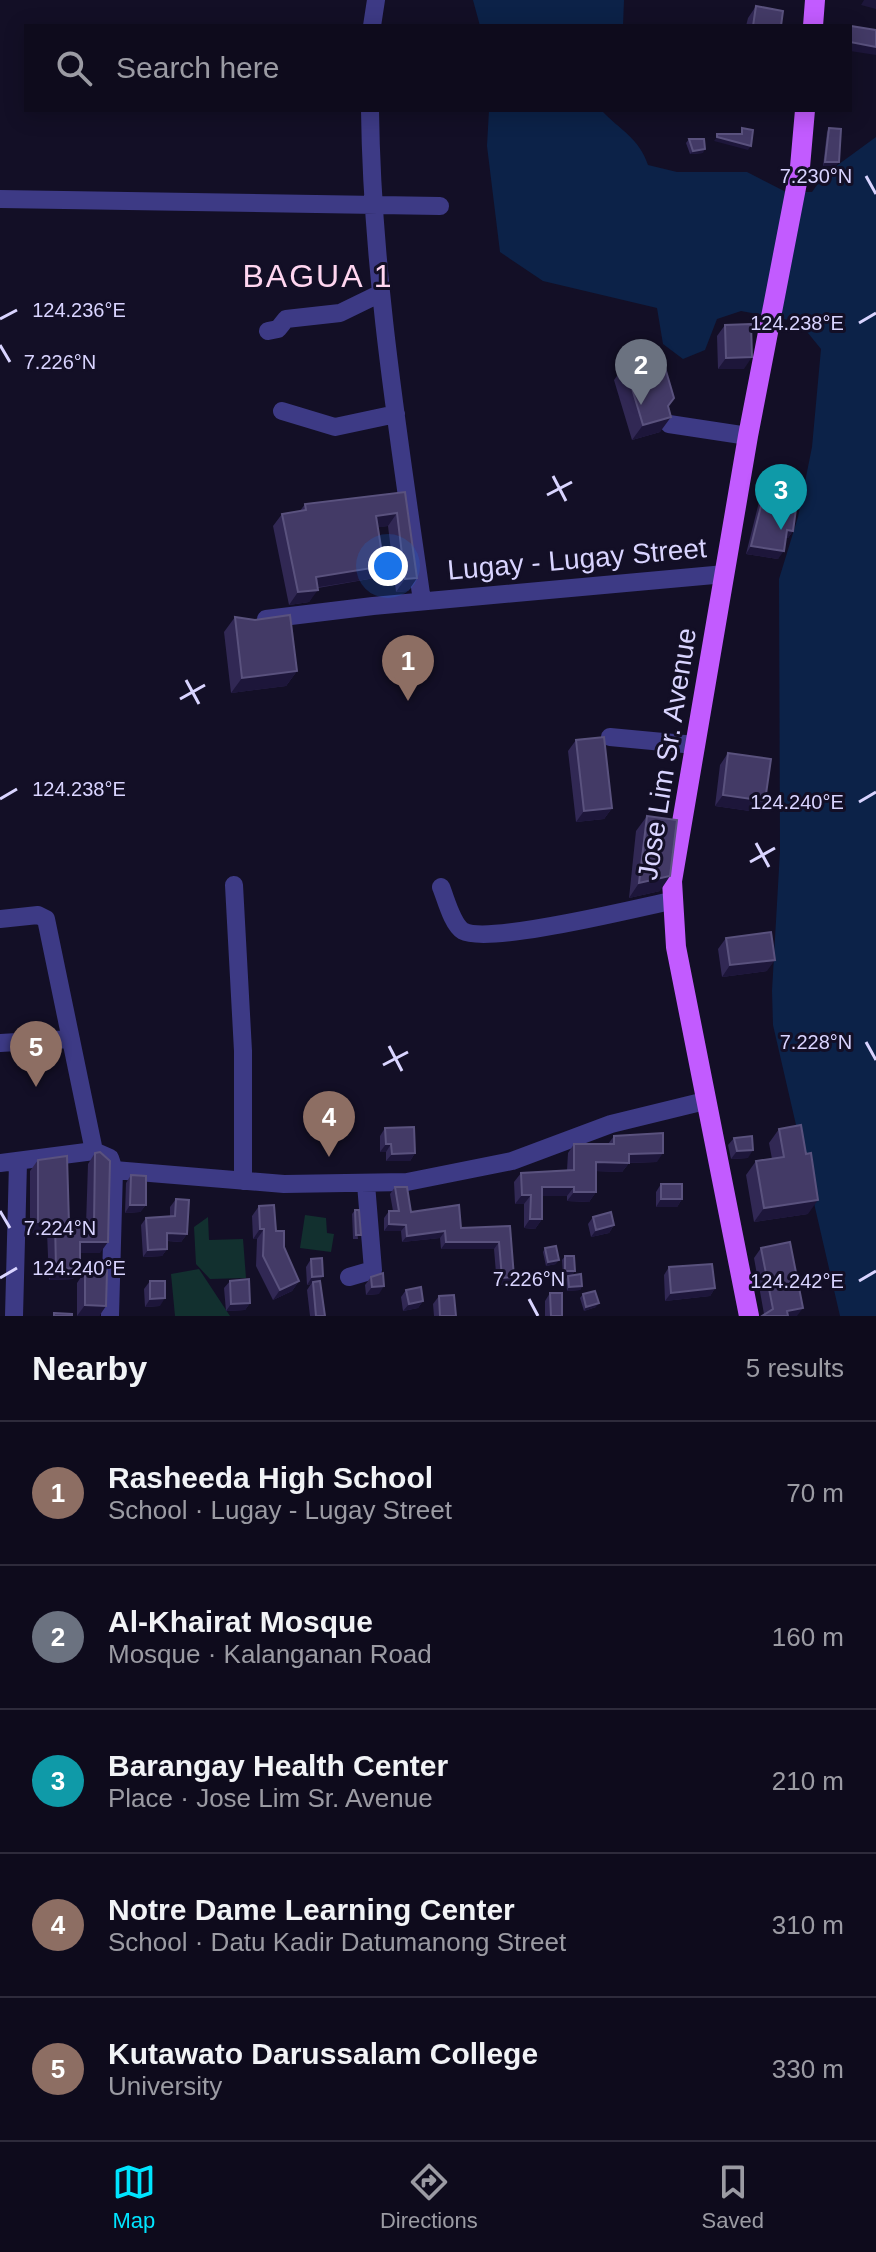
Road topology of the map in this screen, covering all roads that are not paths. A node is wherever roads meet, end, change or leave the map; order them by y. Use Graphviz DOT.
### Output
graph roads {
  1 [pos="376,0"];
  2 [pos="815,0"];
  3 [pos="372,24"];
  4 [pos="813,24"];
  5 [pos="370,112"];
  6 [pos="805,112"];
  7 [pos="0,199"];
  8 [pos="371,206"];
  9 [pos="440,206"];
  10 [pos="379,294"];
  11 [pos="268,331"];
  12 [pos="282,411"];
  13 [pos="396,414"];
  14 [pos="669,424"];
  15 [pos="748,436"];
  16 [pos="725,574"];
  17 [pos="422,601"];
  18 [pos="243,623"];
  19 [pos="610,737"];
  20 [pos="695,745"];
  21 [pos="234,885"];
  22 [pos="441,887"];
  23 [pos="671,901"];
  24 [pos="0,919"];
  25 [pos="71,1039"];
  26 [pos="0,1043"];
  27 [pos="705,1101"];
  28 [pos="94,1151"];
  29 [pos="9,1163"];
  30 [pos="114,1170"];
  31 [pos="243,1181"];
  32 [pos="366,1184"];
  33 [pos="349,1277"];
  34 [pos="14,1316"];
  35 [pos="110,1316"];
  36 [pos="749,1316"];
  1 -- 3 [label="street"];
  2 -- 4 [label="main road"];
  5 -- 8 [label="street"];
  6 -- 15 [label="main road, Jose Lim Sr. Avenue"];
  7 -- 8 [label="street"];
  8 -- 9 [label="street"];
  8 -- 10 [label="street"];
  10 -- 11 [label="street"];
  10 -- 13 [label="street"];
  12 -- 13 [label="street"];
  13 -- 17 [label="street"];
  14 -- 15 [label="street"];
  15 -- 16 [label="main road, Jose Lim Sr. Avenue"];
  16 -- 17 [label="street, Lugay - Lugay Street"];
  16 -- 20 [label="main road, Jose Lim Sr. Avenue"];
  17 -- 18 [label="street, Lugay - Lugay Street"];
  19 -- 20 [label="street"];
  20 -- 23 [label="main road, Jose Lim Sr. Avenue"];
  21 -- 31 [label="street"];
  22 -- 23 [label="street"];
  23 -- 27 [label="main road, Jose Lim Sr. Avenue"];
  24 -- 25 [label="street"];
  25 -- 26 [label="street"];
  25 -- 28 [label="street"];
  27 -- 32 [label="street"];
  27 -- 36 [label="main road, Jose Lim Sr. Avenue"];
  28 -- 29 [label="street"];
  28 -- 30 [label="street"];
  29 -- 34 [label="street"];
  30 -- 31 [label="street"];
  30 -- 35 [label="street"];
  31 -- 32 [label="street"];
  32 -- 33 [label="street"];
}
